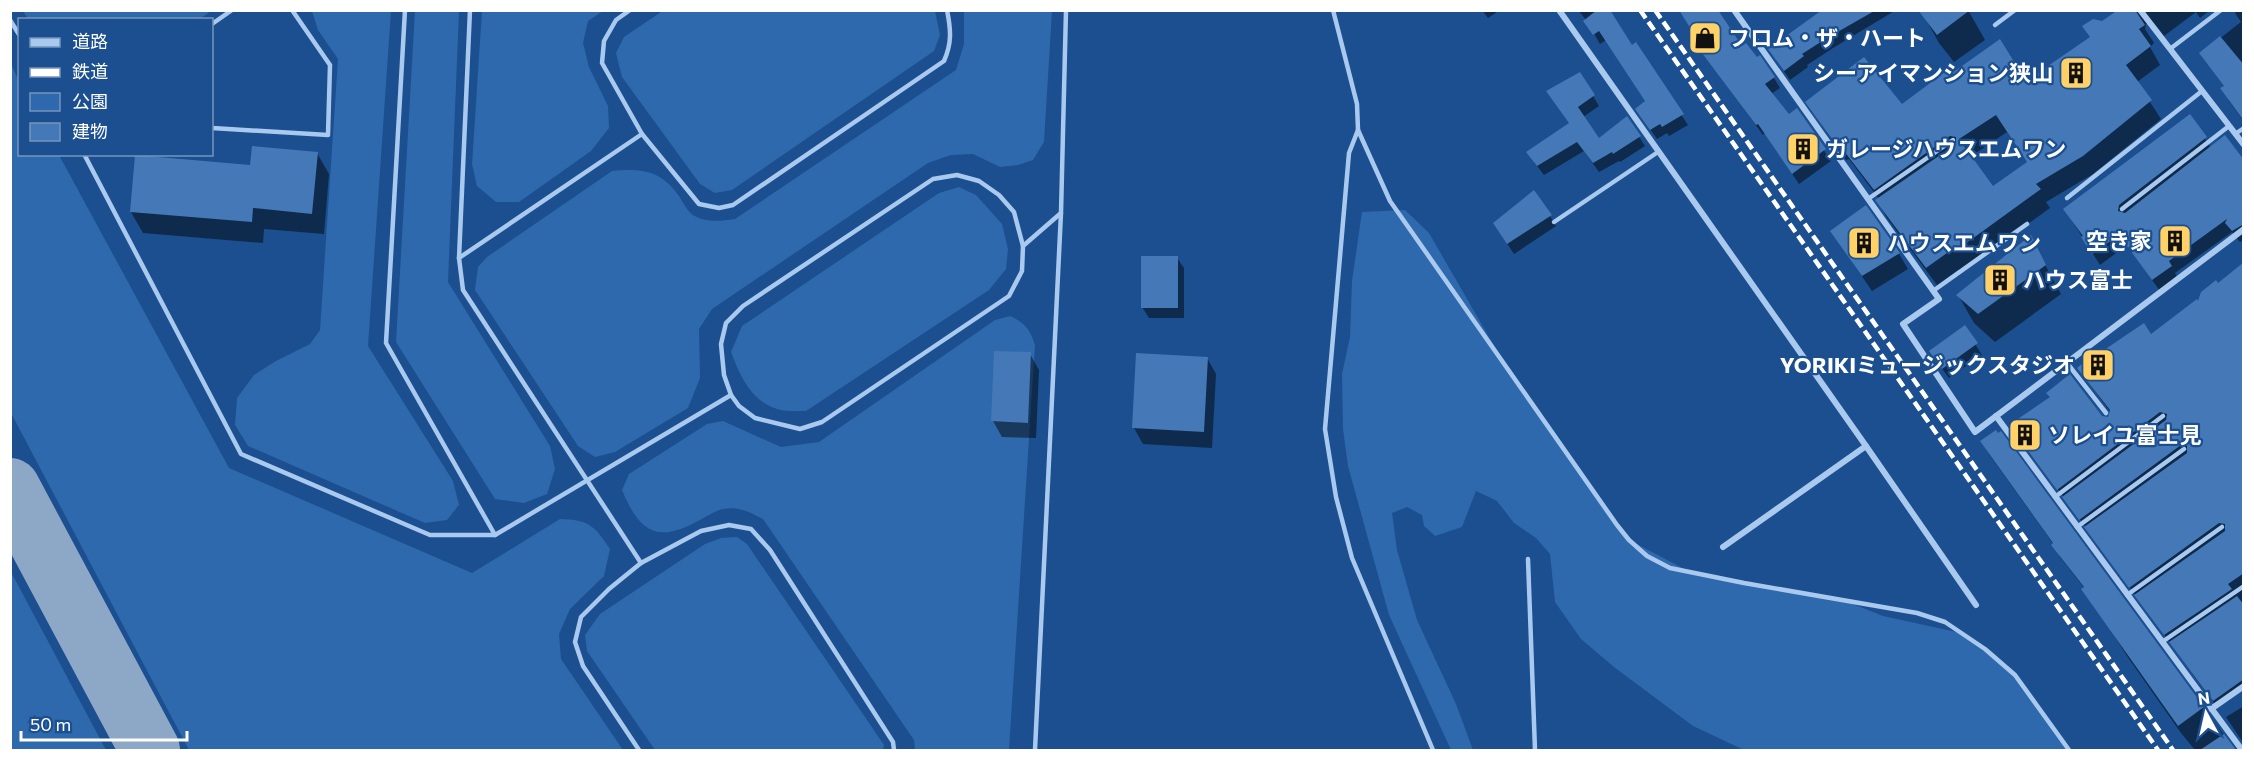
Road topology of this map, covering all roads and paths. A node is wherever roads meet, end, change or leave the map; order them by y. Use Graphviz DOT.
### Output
graph roads {
  1 [pos="232,10"];
  2 [pos="292,10"];
  3 [pos="405,10"];
  4 [pos="470,10"];
  5 [pos="630,10"];
  6 [pos="947,10"];
  7 [pos="1066,10"];
  8 [pos="1333,10"];
  9 [pos="1559,10"];
  10 [pos="1734,10"];
  11 [pos="2015,10"];
  12 [pos="2140,10"];
  13 [pos="2221,10"];
  14 [pos="10,20"];
  15 [pos="213,23"];
  16 [pos="1995,25"];
  17 [pos="18,33"];
  18 [pos="2170,49"];
  19 [pos="2202,91"];
  20 [pos="2229,126"];
  21 [pos="213,128"];
  22 [pos="2244,128"];
  23 [pos="1358,130"];
  24 [pos="642,134"];
  25 [pos="2235,134"];
  26 [pos="1953,140"];
  27 [pos="2244,145"];
  28 [pos="1658,152"];
  29 [pos="85,156"];
  30 [pos="2067,198"];
  31 [pos="1868,199"];
  32 [pos="2122,209"];
  33 [pos="1061,213"];
  34 [pos="1554,222"];
  35 [pos="2027,224"];
  36 [pos="2244,229"];
  37 [pos="1023,246"];
  38 [pos="459,258"];
  39 [pos="1934,291"];
  40 [pos="2067,363"];
  41 [pos="731,395"];
  42 [pos="2106,413"];
  43 [pos="2163,416"];
  44 [pos="1996,417"];
  45 [pos="1866,446"];
  46 [pos="2184,449"];
  47 [pos="588,481"];
  48 [pos="2055,497"];
  49 [pos="2077,526"];
  50 [pos="2222,527"];
  51 [pos="495,535"];
  52 [pos="1723,547"];
  53 [pos="1528,559"];
  54 [pos="641,563"];
  55 [pos="2244,586"];
  56 [pos="2127,595"];
  57 [pos="1976,605"];
  58 [pos="2162,642"];
  59 [pos="2244,686"];
  60 [pos="2211,709"];
  61 [pos="639,750"];
  62 [pos="894,750"];
  63 [pos="1035,750"];
  64 [pos="1432,750"];
  65 [pos="1535,750"];
  66 [pos="2069,750"];
  67 [pos="2242,750"];
  1 -- 15 [label="lane"];
  2 -- 21 [label="lane"];
  3 -- 51 [label="lane"];
  4 -- 38 [label="lane"];
  5 -- 24 [label="lane"];
  6 -- 24 [label="lane"];
  7 -- 33 [label="lane"];
  8 -- 23 [label="lane"];
  9 -- 28 [label="street"];
  10 -- 31 [label="street"];
  11 -- 16 [label="lane"];
  12 -- 18 [label="street"];
  13 -- 18 [label="lane"];
  14 -- 17 [label="lane"];
  18 -- 19 [label="street"];
  19 -- 20 [label="street"];
  19 -- 30 [label="lane"];
  20 -- 25 [label="street"];
  20 -- 32 [label="lane"];
  22 -- 25 [label="lane"];
  23 -- 64 [label="lane"];
  23 -- 66 [label="lane"];
  24 -- 38 [label="lane"];
  25 -- 27 [label="street"];
  26 -- 31 [label="lane"];
  28 -- 34 [label="lane"];
  28 -- 45 [label="street"];
  29 -- 51 [label="lane"];
  31 -- 39 [label="street"];
  33 -- 37 [label="lane"];
  33 -- 63 [label="lane"];
  35 -- 39 [label="lane"];
  36 -- 40 [label="street"];
  37 -- 41 [label="lane"];
  37 -- 41 [label="lane"];
  38 -- 47 [label="lane"];
  39 -- 44 [label="street"];
  40 -- 42 [label="lane"];
  40 -- 44 [label="street"];
  41 -- 47 [label="lane"];
  43 -- 48 [label="lane"];
  44 -- 48 [label="street"];
  45 -- 52 [label="street"];
  45 -- 57 [label="street"];
  46 -- 49 [label="lane"];
  47 -- 51 [label="lane"];
  47 -- 54 [label="lane"];
  48 -- 49 [label="street"];
  49 -- 56 [label="street"];
  50 -- 56 [label="lane"];
  53 -- 65 [label="lane"];
  54 -- 61 [label="lane"];
  54 -- 62 [label="lane"];
  55 -- 58 [label="lane"];
  56 -- 58 [label="street"];
  58 -- 60 [label="street"];
  59 -- 60 [label="street"];
  60 -- 67 [label="street"];
}
